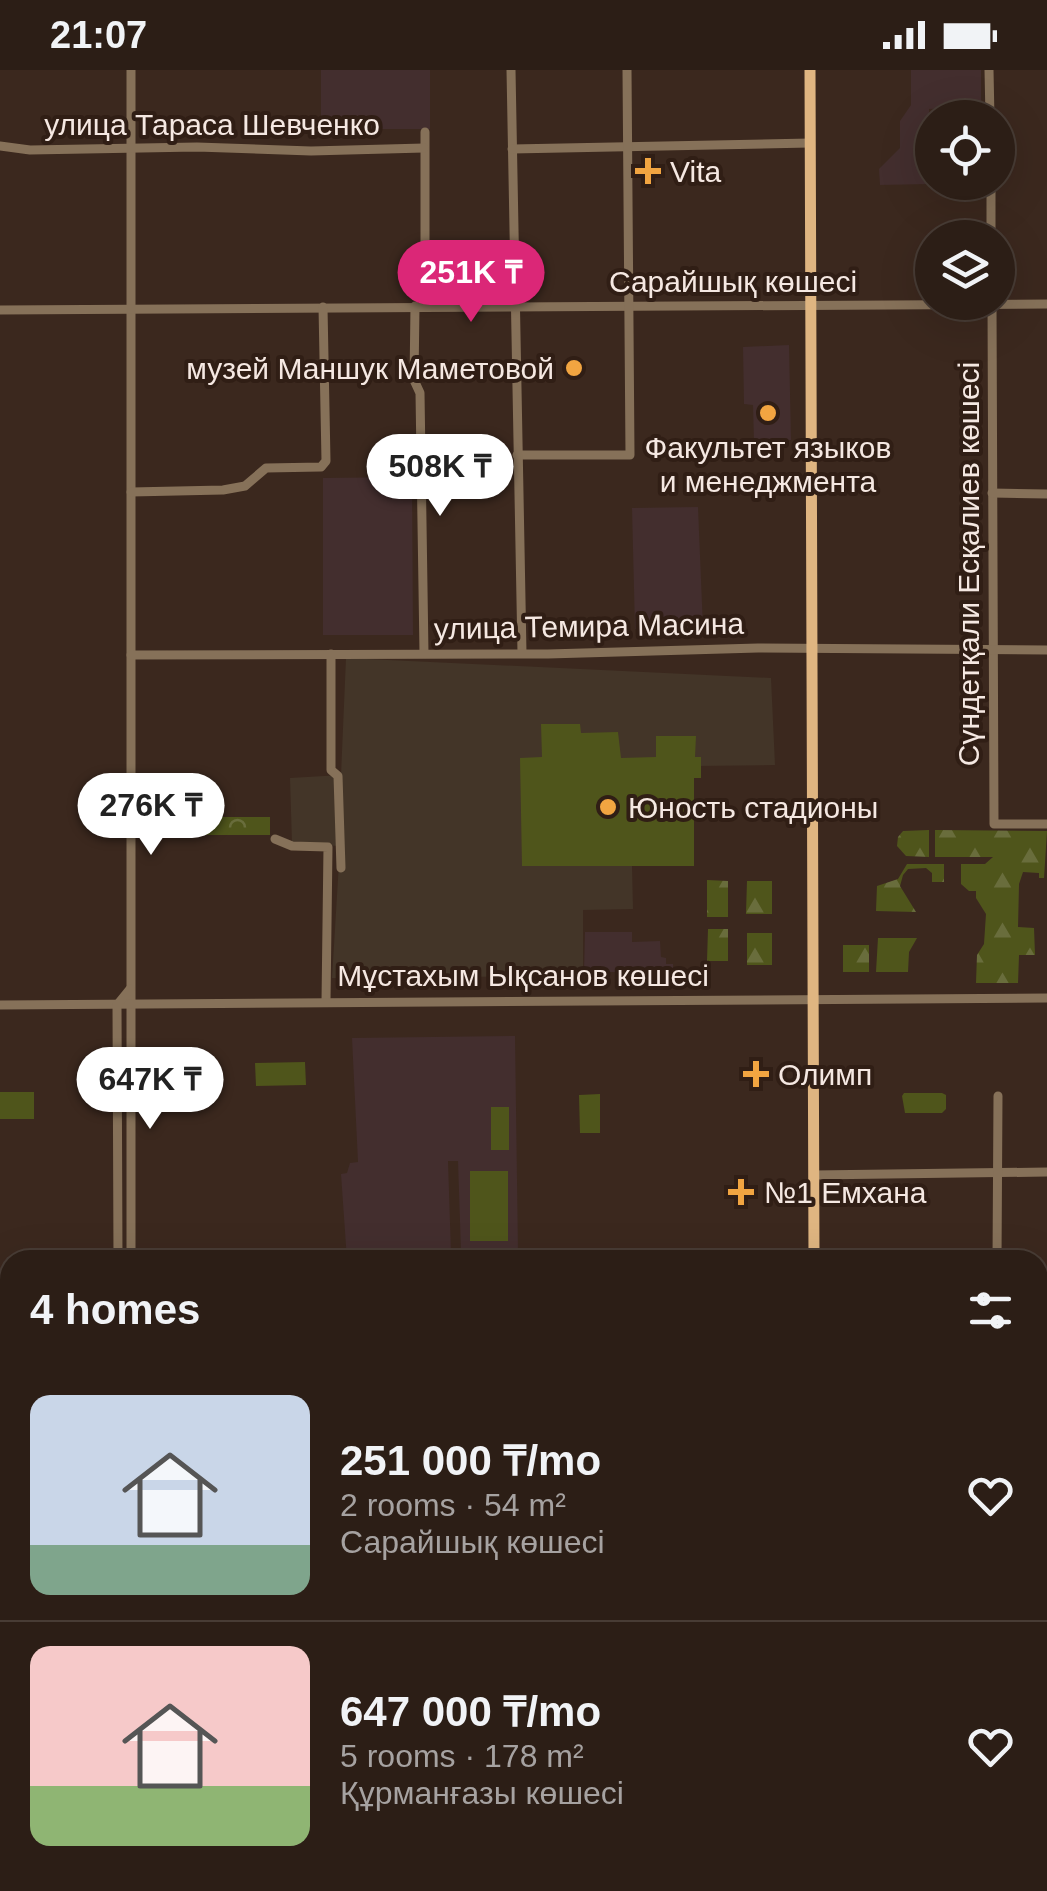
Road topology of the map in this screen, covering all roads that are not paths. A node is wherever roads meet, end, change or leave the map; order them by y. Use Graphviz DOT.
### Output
graph roads {
  1 [pos="131,70"];
  2 [pos="511,70"];
  3 [pos="627,70"];
  4 [pos="810,70"];
  5 [pos="990,70"];
  6 [pos="990,100"];
  7 [pos="424,132"];
  8 [pos="810,143"];
  9 [pos="0,146"];
  10 [pos="628,146"];
  11 [pos="424,148"];
  12 [pos="131,149"];
  13 [pos="512,150"];
  14 [pos="514,304"];
  15 [pos="1015,304"];
  16 [pos="1047,304"];
  17 [pos="915,305"];
  18 [pos="420,306"];
  19 [pos="629,306"];
  20 [pos="810,306"];
  21 [pos="323,307"];
  22 [pos="0,310"];
  23 [pos="131,310"];
  24 [pos="992,320"];
  25 [pos="518,455"];
  26 [pos="132,492"];
  27 [pos="992,493"];
  28 [pos="1047,494"];
  29 [pos="813,650"];
  30 [pos="994,650"];
  31 [pos="1047,650"];
  32 [pos="522,653"];
  33 [pos="331,654"];
  34 [pos="424,654"];
  35 [pos="132,656"];
  36 [pos="1047,824"];
  37 [pos="275,839"];
  38 [pos="341,868"];
  39 [pos="130,988"];
  40 [pos="1047,998"];
  41 [pos="813,999"];
  42 [pos="326,1001"];
  43 [pos="0,1005"];
  44 [pos="118,1005"];
  45 [pos="131,1005"];
  46 [pos="998,1096"];
  47 [pos="1047,1172"];
  48 [pos="996,1173"];
  49 [pos="814,1175"];
  50 [pos="118,1250"];
  51 [pos="131,1250"];
  52 [pos="814,1250"];
  53 [pos="996,1250"];
  1 -- 12 [label="street"];
  2 -- 13 [label="street"];
  3 -- 10 [label="street"];
  4 -- 8 [label="main road"];
  5 -- 6 [label="street"];
  7 -- 11 [label="street"];
  8 -- 10 [label="street"];
  8 -- 20 [label="main road"];
  9 -- 12 [label="street, улица Тараса Шевченко"];
  10 -- 13 [label="street"];
  10 -- 19 [label="street"];
  11 -- 12 [label="street, улица Тараса Шевченко"];
  11 -- 18 [label="street"];
  12 -- 23 [label="street"];
  13 -- 14 [label="street"];
  14 -- 18 [label="street, Сарайшық көшесі"];
  14 -- 19 [label="street, Сарайшық көшесі"];
  14 -- 25 [label="street"];
  15 -- 16 [label="street, Сарайшық көшесі"];
  17 -- 20 [label="street, Сарайшық көшесі"];
  18 -- 21 [label="street, Сарайшық көшесі"];
  18 -- 34 [label="street"];
  19 -- 20 [label="street, Сарайшық көшесі"];
  19 -- 25 [label="street"];
  20 -- 29 [label="main road"];
  21 -- 23 [label="street, Сарайшық көшесі"];
  21 -- 26 [label="street"];
  22 -- 23 [label="street, Сарайшық көшесі"];
  23 -- 26 [label="street"];
  24 -- 27 [label="street, Сүндетқали Есқалиев көшесі"];
  25 -- 32 [label="street"];
  26 -- 35 [label="street"];
  27 -- 28 [label="street"];
  27 -- 30 [label="street, Сүндетқали Есқалиев көшесі"];
  29 -- 30 [label="street, улица Темира Масина"];
  29 -- 32 [label="street, улица Темира Масина"];
  29 -- 41 [label="main road"];
  30 -- 31 [label="street, улица Темира Масина"];
  30 -- 36 [label="street, Сүндетқали Есқалиев көшесі"];
  32 -- 34 [label="street, улица Темира Масина"];
  33 -- 34 [label="street, улица Темира Масина"];
  33 -- 35 [label="street, улица Темира Масина"];
  33 -- 38 [label="street"];
  35 -- 39 [label="street"];
  37 -- 42 [label="street"];
  39 -- 44 [label="street"];
  39 -- 45 [label="street"];
  40 -- 41 [label="street, Мұстахым Ықсанов көшесі"];
  41 -- 42 [label="street, Мұстахым Ықсанов көшесі"];
  41 -- 49 [label="main road"];
  42 -- 45 [label="street, Мұстахым Ықсанов көшесі"];
  43 -- 44 [label="street, Мұстахым Ықсанов көшесі"];
  44 -- 45 [label="street, Мұстахым Ықсанов көшесі"];
  44 -- 50 [label="street"];
  45 -- 51 [label="street"];
  46 -- 48 [label="street"];
  47 -- 48 [label="street"];
  48 -- 49 [label="street"];
  48 -- 53 [label="street"];
  49 -- 52 [label="main road"];
}
